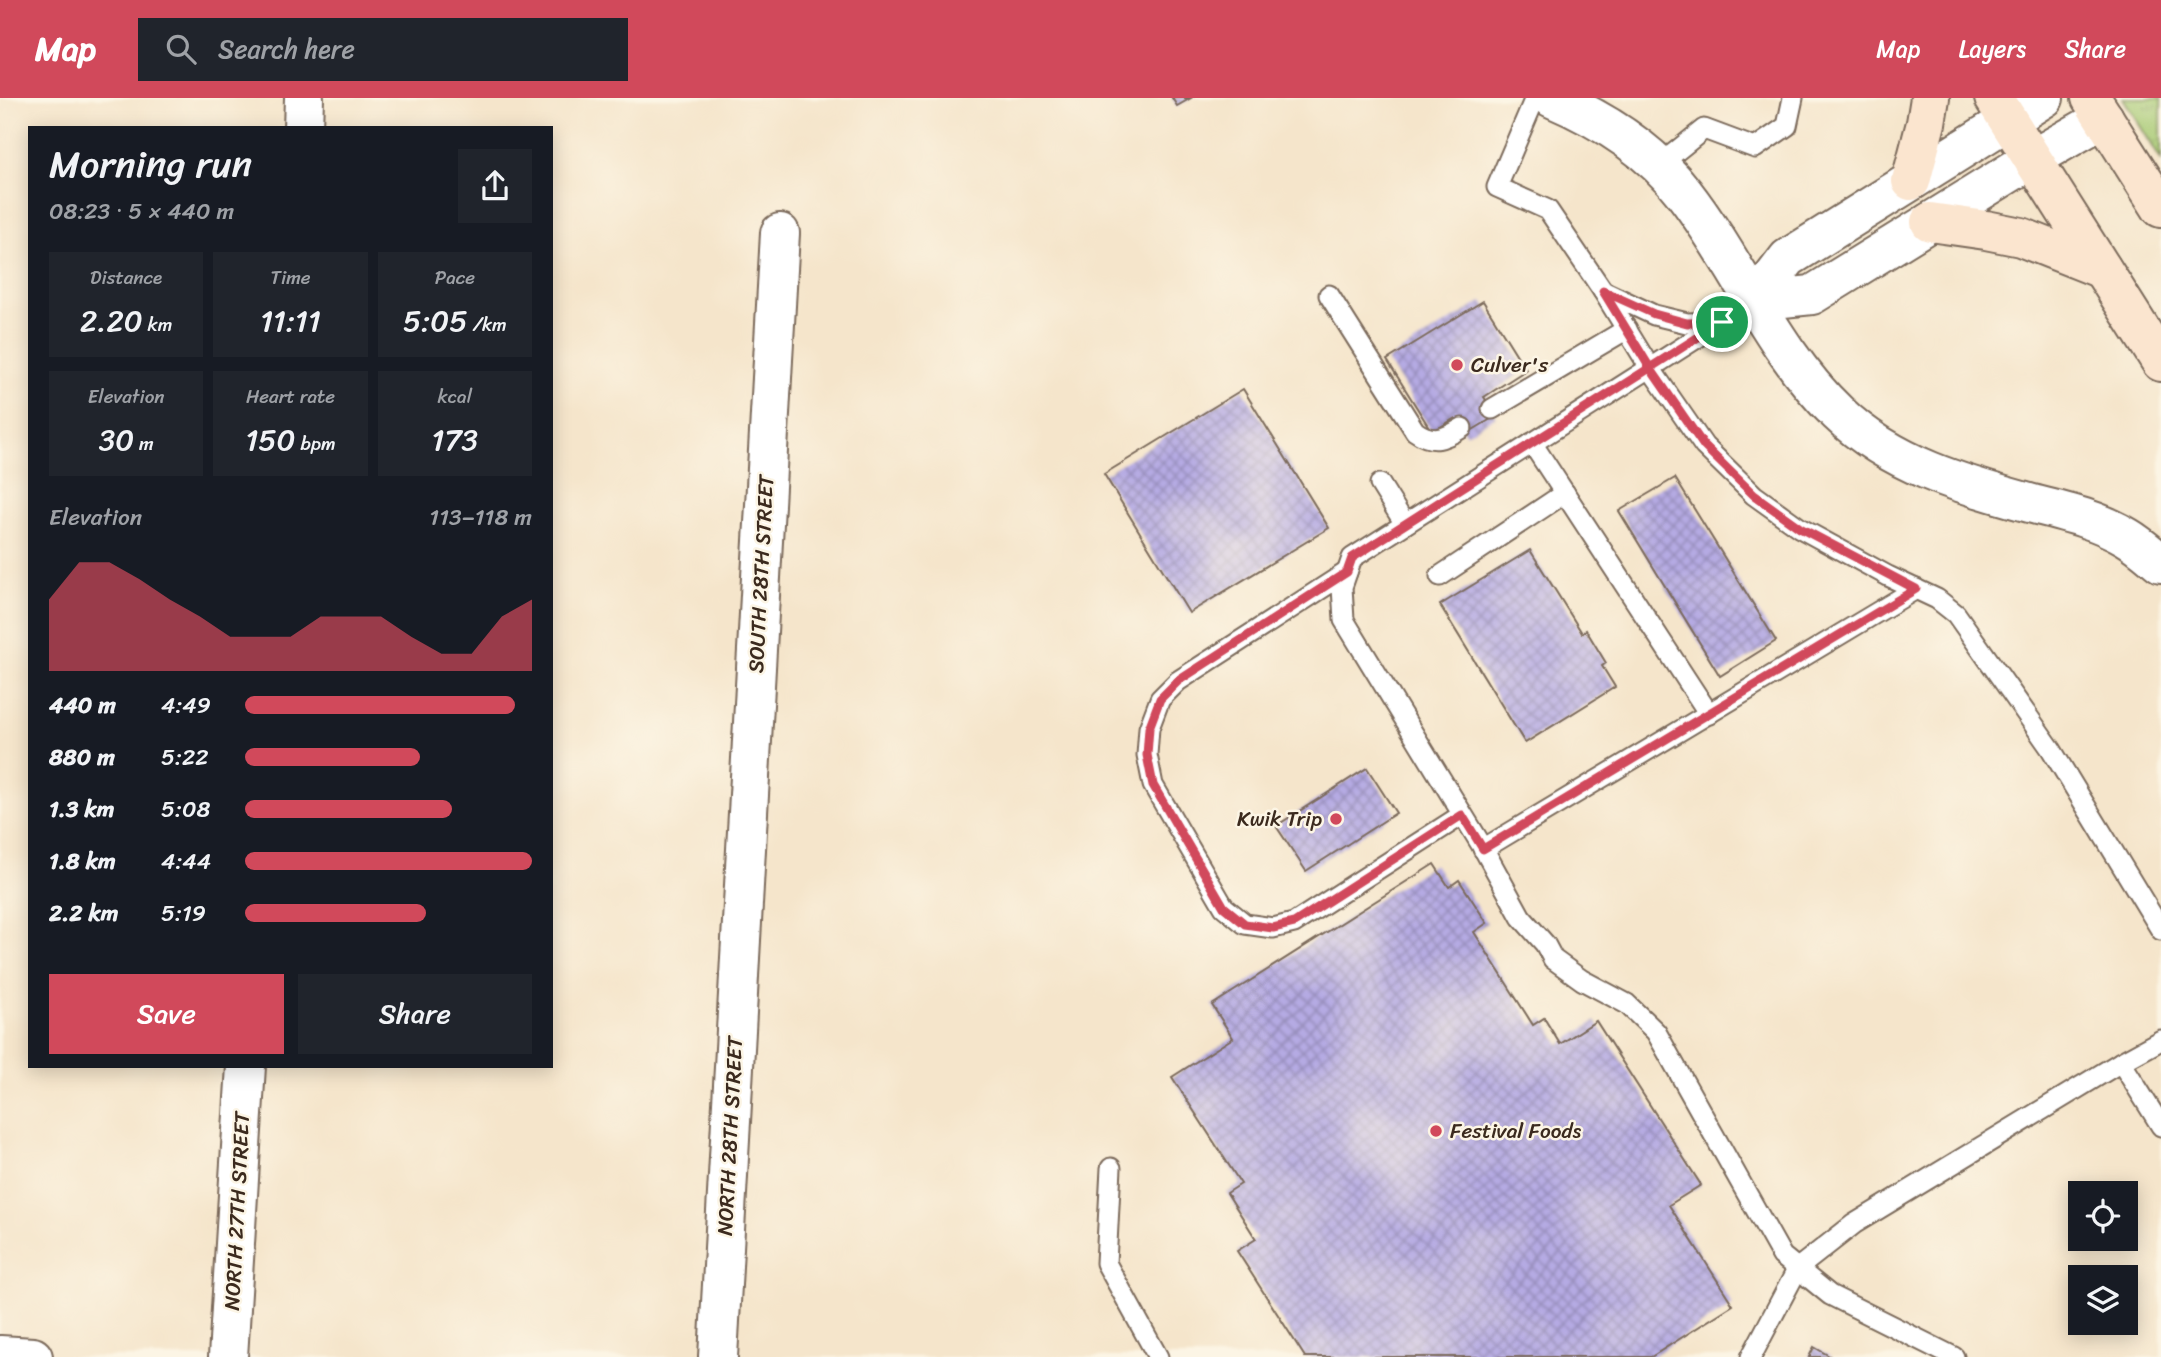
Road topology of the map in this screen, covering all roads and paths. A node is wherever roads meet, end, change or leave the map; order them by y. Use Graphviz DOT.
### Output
graph roads {
  1 [pos="304,98"];
  2 [pos="1535,98"];
  3 [pos="1552,98"];
  4 [pos="1793,98"];
  5 [pos="1930,98"];
  6 [pos="2044,98"];
  7 [pos="2097,108"];
  8 [pos="2001,109"];
  9 [pos="303,126"];
  10 [pos="2032,159"];
  11 [pos="1658,166"];
  12 [pos="1911,181"];
  13 [pos="2161,208"];
  14 [pos="1930,222"];
  15 [pos="780,233"];
  16 [pos="2102,269"];
  17 [pos="1603,291"];
  18 [pos="1329,295"];
  19 [pos="1755,301"];
  20 [pos="1722,322"];
  21 [pos="1627,329"];
  22 [pos="2161,362"];
  23 [pos="1650,368"];
  24 [pos="1492,410"];
  25 [pos="1462,429"];
  26 [pos="1532,443"];
  27 [pos="1380,484"];
  28 [pos="1565,493"];
  29 [pos="1405,524"];
  30 [pos="2161,563"];
  31 [pos="1347,572"];
  32 [pos="1440,576"];
  33 [pos="1916,589"];
  34 [pos="1709,713"];
  35 [pos="1462,815"];
  36 [pos="1483,849"];
  37 [pos="742,916"];
  38 [pos="2161,930"];
  39 [pos="2161,1040"];
  40 [pos="2121,1062"];
  41 [pos="246,1068"];
  42 [pos="2161,1126"];
  43 [pos="1111,1168"];
  44 [pos="1798,1268"];
  45 [pos="0,1355"];
  46 [pos="33,1357"];
  47 [pos="228,1357"];
  48 [pos="718,1357"];
  49 [pos="1158,1357"];
  50 [pos="1751,1357"];
  51 [pos="1954,1357"];
  1 -- 9 [label="street"];
  2 -- 17 [label="lane"];
  3 -- 11 [label="street"];
  4 -- 11 [label="lane"];
  5 -- 12 [label="main road"];
  6 -- 8 [label="street"];
  7 -- 10 [label="street"];
  7 -- 13 [label="main road"];
  8 -- 10 [label="main road"];
  8 -- 12 [label="street"];
  10 -- 14 [label="street"];
  10 -- 16 [label="main road"];
  11 -- 19 [label="street"];
  12 -- 19 [label="street"];
  14 -- 16 [label="main road"];
  14 -- 19 [label="street"];
  15 -- 37 [label="street, SOUTH 28TH STREET"];
  16 -- 22 [label="main road"];
  17 -- 20 [label="lane"];
  17 -- 21 [label="lane"];
  18 -- 25 [label="lane"];
  19 -- 20 [label="lane"];
  19 -- 30 [label="street"];
  20 -- 23 [label="lane"];
  21 -- 23 [label="lane"];
  21 -- 24 [label="lane"];
  23 -- 26 [label="lane"];
  23 -- 33 [label="lane"];
  26 -- 28 [label="lane"];
  26 -- 29 [label="lane"];
  27 -- 29 [label="lane"];
  28 -- 32 [label="lane"];
  28 -- 34 [label="lane"];
  29 -- 31 [label="lane"];
  31 -- 35 [label="lane"];
  31 -- 35 [label="lane"];
  33 -- 34 [label="lane"];
  33 -- 38 [label="lane"];
  34 -- 36 [label="lane"];
  35 -- 36 [label="lane"];
  36 -- 44 [label="lane"];
  37 -- 48 [label="street, NORTH 28TH STREET"];
  39 -- 40 [label="lane"];
  40 -- 42 [label="lane"];
  40 -- 44 [label="lane"];
  41 -- 47 [label="street, NORTH 27TH STREET"];
  43 -- 49 [label="lane"];
  44 -- 50 [label="lane"];
  44 -- 51 [label="lane"];
  45 -- 46 [label="street"];
}
